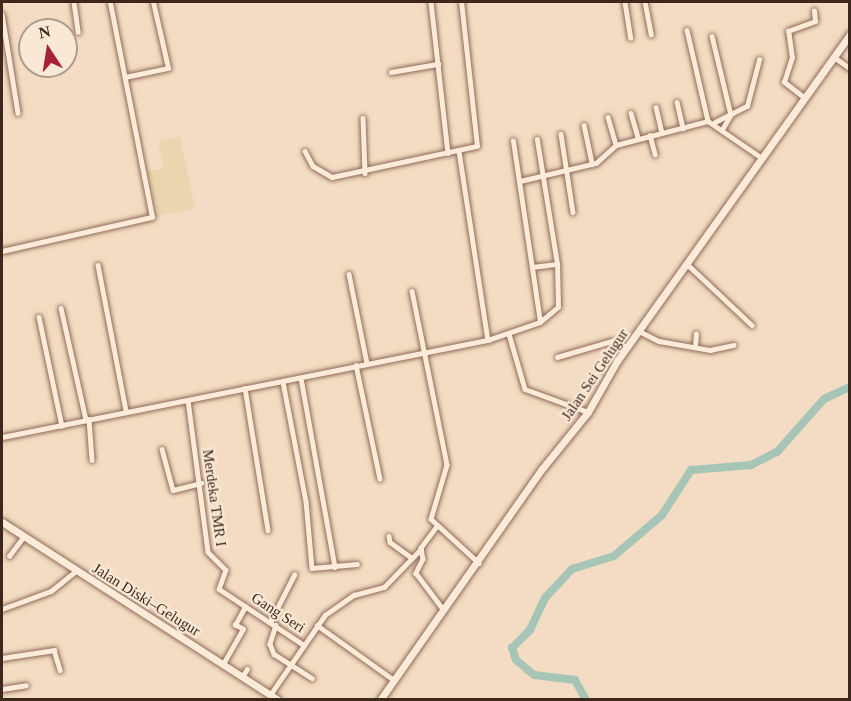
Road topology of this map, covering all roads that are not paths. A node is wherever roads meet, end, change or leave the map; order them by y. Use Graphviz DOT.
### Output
graph roads {
  1 [pos="74,2"];
  2 [pos="110,2"];
  3 [pos="153,2"];
  4 [pos="431,2"];
  5 [pos="461,2"];
  6 [pos="624,2"];
  7 [pos="645,2"];
  8 [pos="814,11"];
  9 [pos="2,14"];
  10 [pos="76,18"];
  11 [pos="687,30"];
  12 [pos="651,34"];
  13 [pos="849,34"];
  14 [pos="712,36"];
  15 [pos="631,38"];
  16 [pos="834,57"];
  17 [pos="759,60"];
  18 [pos="438,64"];
  19 [pos="849,68"];
  20 [pos="391,72"];
  21 [pos="125,77"];
  22 [pos="803,97"];
  23 [pos="677,102"];
  24 [pos="656,107"];
  25 [pos="18,113"];
  26 [pos="630,113"];
  27 [pos="731,115"];
  28 [pos="608,117"];
  29 [pos="363,118"];
  30 [pos="708,121"];
  31 [pos="715,122"];
  32 [pos="584,124"];
  33 [pos="683,128"];
  34 [pos="723,129"];
  35 [pos="662,132"];
  36 [pos="561,134"];
  37 [pos="650,135"];
  38 [pos="638,138"];
  39 [pos="537,140"];
  40 [pos="513,141"];
  41 [pos="616,145"];
  42 [pos="305,151"];
  43 [pos="459,151"];
  44 [pos="447,153"];
  45 [pos="655,154"];
  46 [pos="762,159"];
  47 [pos="592,165"];
  48 [pos="568,170"];
  49 [pos="365,172"];
  50 [pos="542,176"];
  51 [pos="520,181"];
  52 [pos="573,212"];
  53 [pos="2,251"];
  54 [pos="557,264"];
  55 [pos="687,264"];
  56 [pos="98,265"];
  57 [pos="532,267"];
  58 [pos="349,274"];
  59 [pos="412,291"];
  60 [pos="61,308"];
  61 [pos="39,317"];
  62 [pos="540,322"];
  63 [pos="752,325"];
  64 [pos="640,332"];
  65 [pos="509,334"];
  66 [pos="696,334"];
  67 [pos="488,340"];
  68 [pos="733,345"];
  69 [pos="628,347"];
  70 [pos="695,347"];
  71 [pos="425,352"];
  72 [pos="557,357"];
  73 [pos="367,363"];
  74 [pos="356,365"];
  75 [pos="301,378"];
  76 [pos="283,382"];
  77 [pos="245,388"];
  78 [pos="188,400"];
  79 [pos="126,411"];
  80 [pos="588,412"];
  81 [pos="88,420"];
  82 [pos="62,426"];
  83 [pos="2,437"];
  84 [pos="162,449"];
  85 [pos="92,460"];
  86 [pos="380,479"];
  87 [pos="201,483"];
  88 [pos="2,522"];
  89 [pos="436,528"];
  90 [pos="268,530"];
  91 [pos="24,536"];
  92 [pos="389,536"];
  93 [pos="421,549"];
  94 [pos="9,556"];
  95 [pos="412,558"];
  96 [pos="479,563"];
  97 [pos="357,564"];
  98 [pos="335,567"];
  99 [pos="76,572"];
  100 [pos="294,574"];
  101 [pos="219,590"];
  102 [pos="245,607"];
  103 [pos="2,609"];
  104 [pos="443,609"];
  105 [pos="270,622"];
  106 [pos="317,625"];
  107 [pos="276,626"];
  108 [pos="304,645"];
  109 [pos="2,658"];
  110 [pos="223,664"];
  111 [pos="289,665"];
  112 [pos="247,669"];
  113 [pos="60,670"];
  114 [pos="242,677"];
  115 [pos="312,678"];
  116 [pos="394,680"];
  117 [pos="26,685"];
  118 [pos="2,689"];
  119 [pos="275,698"];
  120 [pos="380,699"];
  1 -- 10 [label="street"];
  2 -- 21 [label="street"];
  3 -- 21 [label="street"];
  4 -- 18 [label="street"];
  5 -- 43 [label="street"];
  6 -- 15 [label="street"];
  7 -- 12 [label="street"];
  8 -- 22 [label="street"];
  9 -- 25 [label="street"];
  11 -- 30 [label="street"];
  13 -- 16 [label="main road, Jalan Sei Gelugur"];
  14 -- 27 [label="street"];
  16 -- 19 [label="street"];
  16 -- 22 [label="main road, Jalan Sei Gelugur"];
  17 -- 27 [label="street"];
  18 -- 20 [label="street"];
  18 -- 44 [label="street"];
  21 -- 53 [label="street"];
  22 -- 46 [label="main road, Jalan Sei Gelugur"];
  23 -- 33 [label="street"];
  24 -- 35 [label="street"];
  26 -- 38 [label="street"];
  27 -- 31 [label="street"];
  27 -- 34 [label="street"];
  28 -- 41 [label="street"];
  29 -- 49 [label="street"];
  30 -- 31 [label="street"];
  30 -- 33 [label="street"];
  31 -- 34 [label="street"];
  32 -- 47 [label="street"];
  33 -- 35 [label="street"];
  34 -- 46 [label="street"];
  35 -- 37 [label="street"];
  36 -- 48 [label="street"];
  37 -- 38 [label="street"];
  37 -- 45 [label="street"];
  38 -- 41 [label="street"];
  39 -- 50 [label="street"];
  40 -- 51 [label="street"];
  41 -- 47 [label="street"];
  42 -- 49 [label="street"];
  43 -- 44 [label="street"];
  43 -- 67 [label="street"];
  44 -- 49 [label="street"];
  46 -- 55 [label="main road, Jalan Sei Gelugur"];
  47 -- 48 [label="street"];
  48 -- 50 [label="street"];
  48 -- 52 [label="street"];
  50 -- 51 [label="street"];
  50 -- 54 [label="street"];
  51 -- 57 [label="street"];
  54 -- 57 [label="street"];
  54 -- 62 [label="street"];
  55 -- 63 [label="street"];
  55 -- 64 [label="main road, Jalan Sei Gelugur"];
  56 -- 79 [label="street"];
  57 -- 62 [label="street"];
  58 -- 73 [label="street"];
  59 -- 71 [label="street"];
  60 -- 81 [label="street"];
  61 -- 82 [label="street"];
  62 -- 65 [label="street"];
  64 -- 69 [label="main road, Jalan Sei Gelugur"];
  64 -- 70 [label="street"];
  65 -- 67 [label="street"];
  65 -- 80 [label="street"];
  66 -- 70 [label="street"];
  67 -- 71 [label="street"];
  68 -- 70 [label="street"];
  69 -- 72 [label="street"];
  69 -- 80 [label="main road, Jalan Sei Gelugur"];
  71 -- 73 [label="street"];
  71 -- 89 [label="street"];
  73 -- 74 [label="street"];
  74 -- 75 [label="street"];
  74 -- 86 [label="street"];
  75 -- 76 [label="street"];
  75 -- 98 [label="street"];
  76 -- 77 [label="street"];
  76 -- 98 [label="street"];
  77 -- 78 [label="street"];
  77 -- 90 [label="street"];
  78 -- 79 [label="street"];
  78 -- 87 [label="street, Merdeka TMR I"];
  79 -- 81 [label="street"];
  80 -- 96 [label="main road, Jalan Sei Gelugur"];
  81 -- 82 [label="street"];
  81 -- 85 [label="street"];
  82 -- 83 [label="street"];
  84 -- 87 [label="street"];
  87 -- 101 [label="street, Merdeka TMR I"];
  88 -- 91 [label="main road, Jalan Diski–Gelugur"];
  89 -- 93 [label="street"];
  89 -- 96 [label="street"];
  91 -- 94 [label="street"];
  91 -- 99 [label="main road, Jalan Diski–Gelugur"];
  92 -- 95 [label="street"];
  93 -- 95 [label="street"];
  93 -- 104 [label="street"];
  95 -- 106 [label="street"];
  96 -- 104 [label="main road, Jalan Sei Gelugur"];
  97 -- 98 [label="street"];
  99 -- 103 [label="street"];
  99 -- 110 [label="main road, Jalan Diski–Gelugur"];
  100 -- 105 [label="street"];
  101 -- 102 [label="street, Gang Seri"];
  102 -- 105 [label="street, Gang Seri"];
  102 -- 110 [label="street"];
  104 -- 116 [label="main road, Jalan Sei Gelugur"];
  105 -- 107 [label="street, Gang Seri"];
  106 -- 108 [label="street"];
  106 -- 116 [label="street"];
  107 -- 108 [label="street, Gang Seri"];
  107 -- 111 [label="street"];
  108 -- 111 [label="street, Gang Seri"];
  109 -- 113 [label="street"];
  110 -- 114 [label="main road, Jalan Diski–Gelugur"];
  111 -- 115 [label="street"];
  111 -- 119 [label="street, Gang Seri"];
  112 -- 114 [label="street"];
  114 -- 119 [label="main road, Jalan Diski–Gelugur"];
  116 -- 120 [label="main road, Jalan Sei Gelugur"];
  117 -- 118 [label="street"];
}
